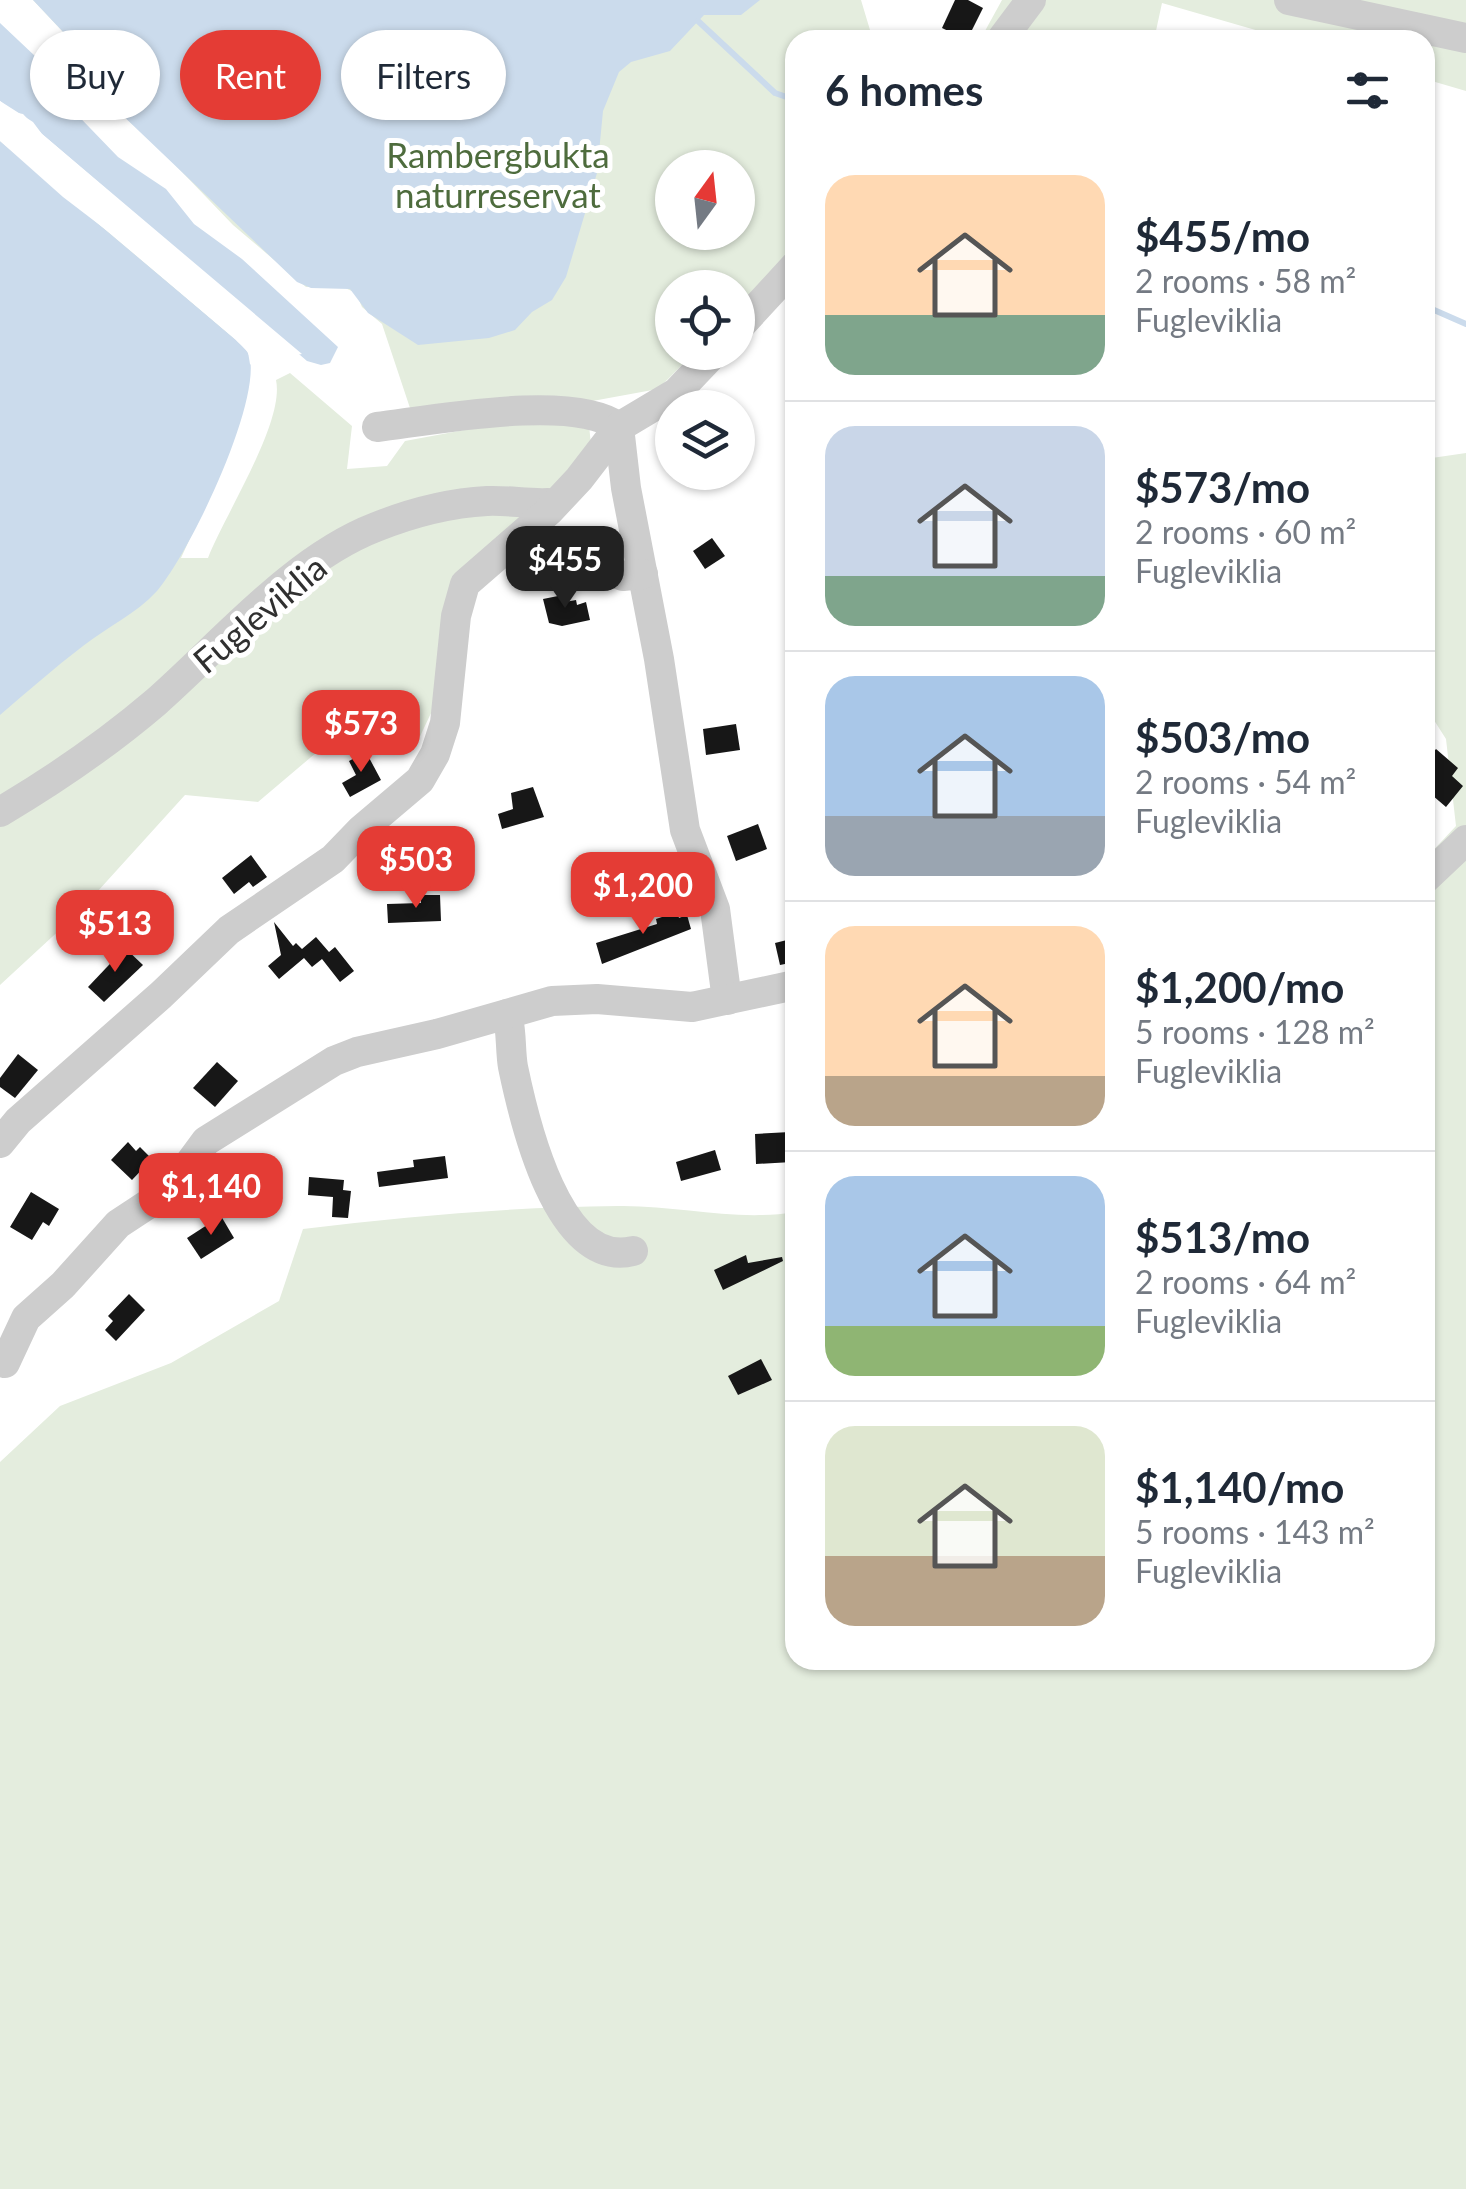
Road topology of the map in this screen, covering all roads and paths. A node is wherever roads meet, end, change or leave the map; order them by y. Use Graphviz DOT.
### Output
graph roads {
  1 [pos="1031,0"];
  2 [pos="1290,0"];
  3 [pos="1008,30"];
  4 [pos="1429,30"];
  5 [pos="1435,31"];
  6 [pos="1466,38"];
  7 [pos="785,277"];
  8 [pos="755,310"];
  9 [pos="698,370"];
  10 [pos="377,427"];
  11 [pos="619,427"];
  12 [pos="552,506"];
  13 [pos="530,528"];
  14 [pos="643,574"];
  15 [pos="0,812"];
  16 [pos="1466,840"];
  17 [pos="1435,870"];
  18 [pos="785,987"];
  19 [pos="728,1000"];
  20 [pos="507,1014"];
  21 [pos="0,1142"];
  22 [pos="633,1252"];
  23 [pos="5,1363"];
  1 -- 3 [label="street"];
  2 -- 4 [label="street"];
  5 -- 6 [label="street"];
  7 -- 8 [label="street"];
  9 -- 11 [label="street"];
  10 -- 11 [label="street"];
  11 -- 12 [label="street"];
  11 -- 14 [label="street"];
  12 -- 13 [label="street"];
  12 -- 15 [label="street, Fugleviklia"];
  13 -- 14 [label="street"];
  13 -- 21 [label="street"];
  14 -- 19 [label="street"];
  16 -- 17 [label="street"];
  18 -- 19 [label="street"];
  19 -- 20 [label="street"];
  20 -- 22 [label="street"];
  20 -- 23 [label="street"];
}
